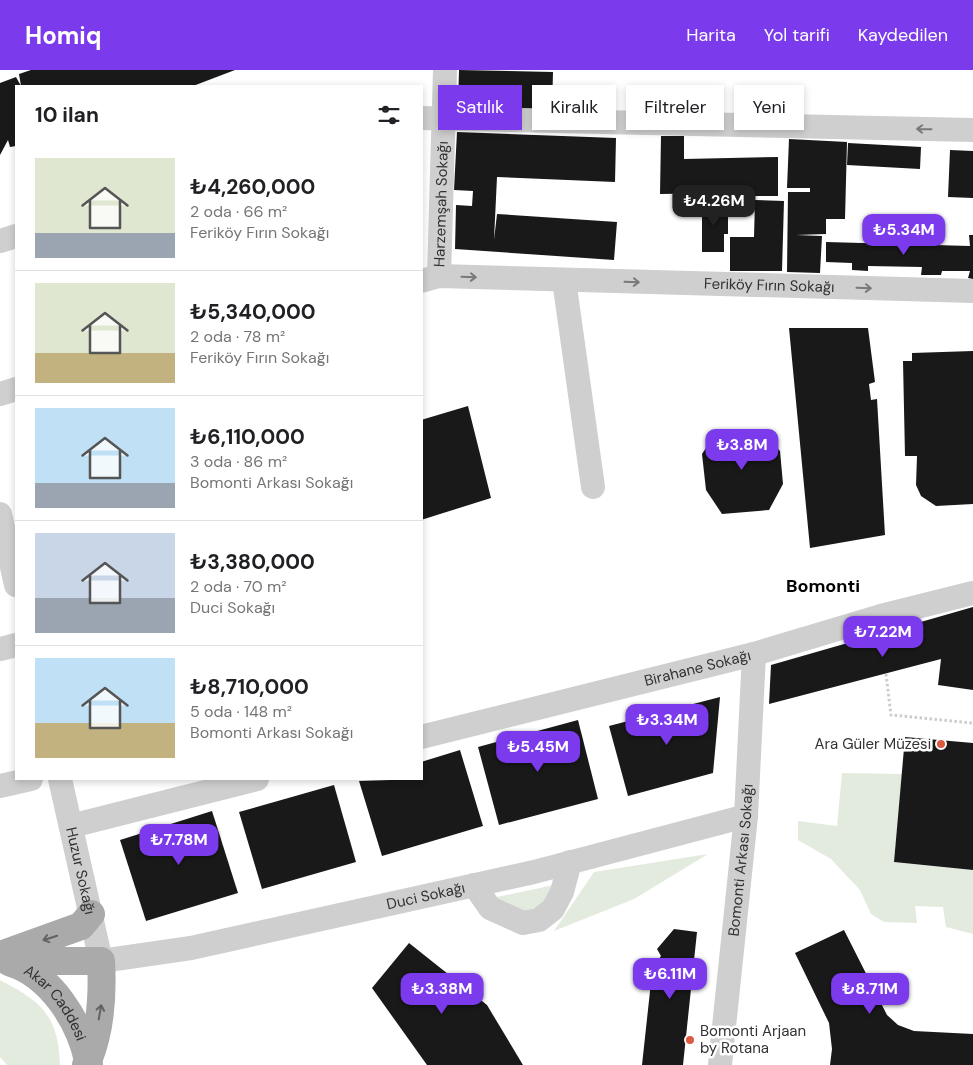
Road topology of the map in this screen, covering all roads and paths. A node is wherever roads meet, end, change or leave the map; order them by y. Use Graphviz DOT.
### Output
graph roads {
  1 [pos="445,70"];
  2 [pos="432,118"];
  3 [pos="973,130"];
  4 [pos="15,236"];
  5 [pos="0,241"];
  6 [pos="430,278"];
  7 [pos="564,280"];
  8 [pos="973,291"];
  9 [pos="15,389"];
  10 [pos="0,394"];
  11 [pos="593,487"];
  12 [pos="0,514"];
  13 [pos="9,556"];
  14 [pos="15,581"];
  15 [pos="973,593"];
  16 [pos="15,645"];
  17 [pos="0,649"];
  18 [pos="754,654"];
  19 [pos="886,674"];
  20 [pos="973,723"];
  21 [pos="423,737"];
  22 [pos="27,780"];
  23 [pos="60,780"];
  24 [pos="254,780"];
  25 [pos="0,786"];
  26 [pos="746,816"];
  27 [pos="71,826"];
  28 [pos="570,862"];
  29 [pos="474,885"];
  30 [pos="91,914"];
  31 [pos="5,959"];
  32 [pos="102,961"];
  33 [pos="88,1063"];
  34 [pos="720,1065"];
  1 -- 2 [label="street, Harzemşah Sokağı"];
  3 -- 2 [label="street, one-way"];
  2 -- 6 [label="street, Harzemşah Sokağı"];
  4 -- 5 [label="street"];
  6 -- 7 [label="street, Feriköy Fırın Sokağı, one-way"];
  7 -- 8 [label="street, Feriköy Fırın Sokağı, one-way"];
  7 -- 11 [label="street"];
  9 -- 10 [label="street"];
  12 -- 13 [label="street"];
  13 -- 14 [label="street"];
  15 -- 18 [label="street, Birahane Sokağı"];
  16 -- 17 [label="street"];
  18 -- 21 [label="street, Birahane Sokağı"];
  18 -- 26 [label="street, Bomonti Arkası Sokağı"];
  19 -- 20 [label="path"];
  22 -- 25 [label="street"];
  23 -- 27 [label="street, Huzur Sokağı"];
  24 -- 27 [label="street"];
  26 -- 28 [label="street, Duci Sokağı"];
  26 -- 34 [label="street, Bomonti Arkası Sokağı"];
  27 -- 30 [label="street, Huzur Sokağı"];
  28 -- 29 [label="street, Duci Sokağı"];
  28 -- 29 [label="street"];
  29 -- 32 [label="street, Duci Sokağı"];
  30 -- 31 [label="main road, one-way"];
  30 -- 32 [label="street, Huzur Sokağı"];
  31 -- 32 [label="main road"];
  31 -- 33 [label="main road, Akar Caddesi"];
  33 -- 32 [label="main road, one-way"];
}
